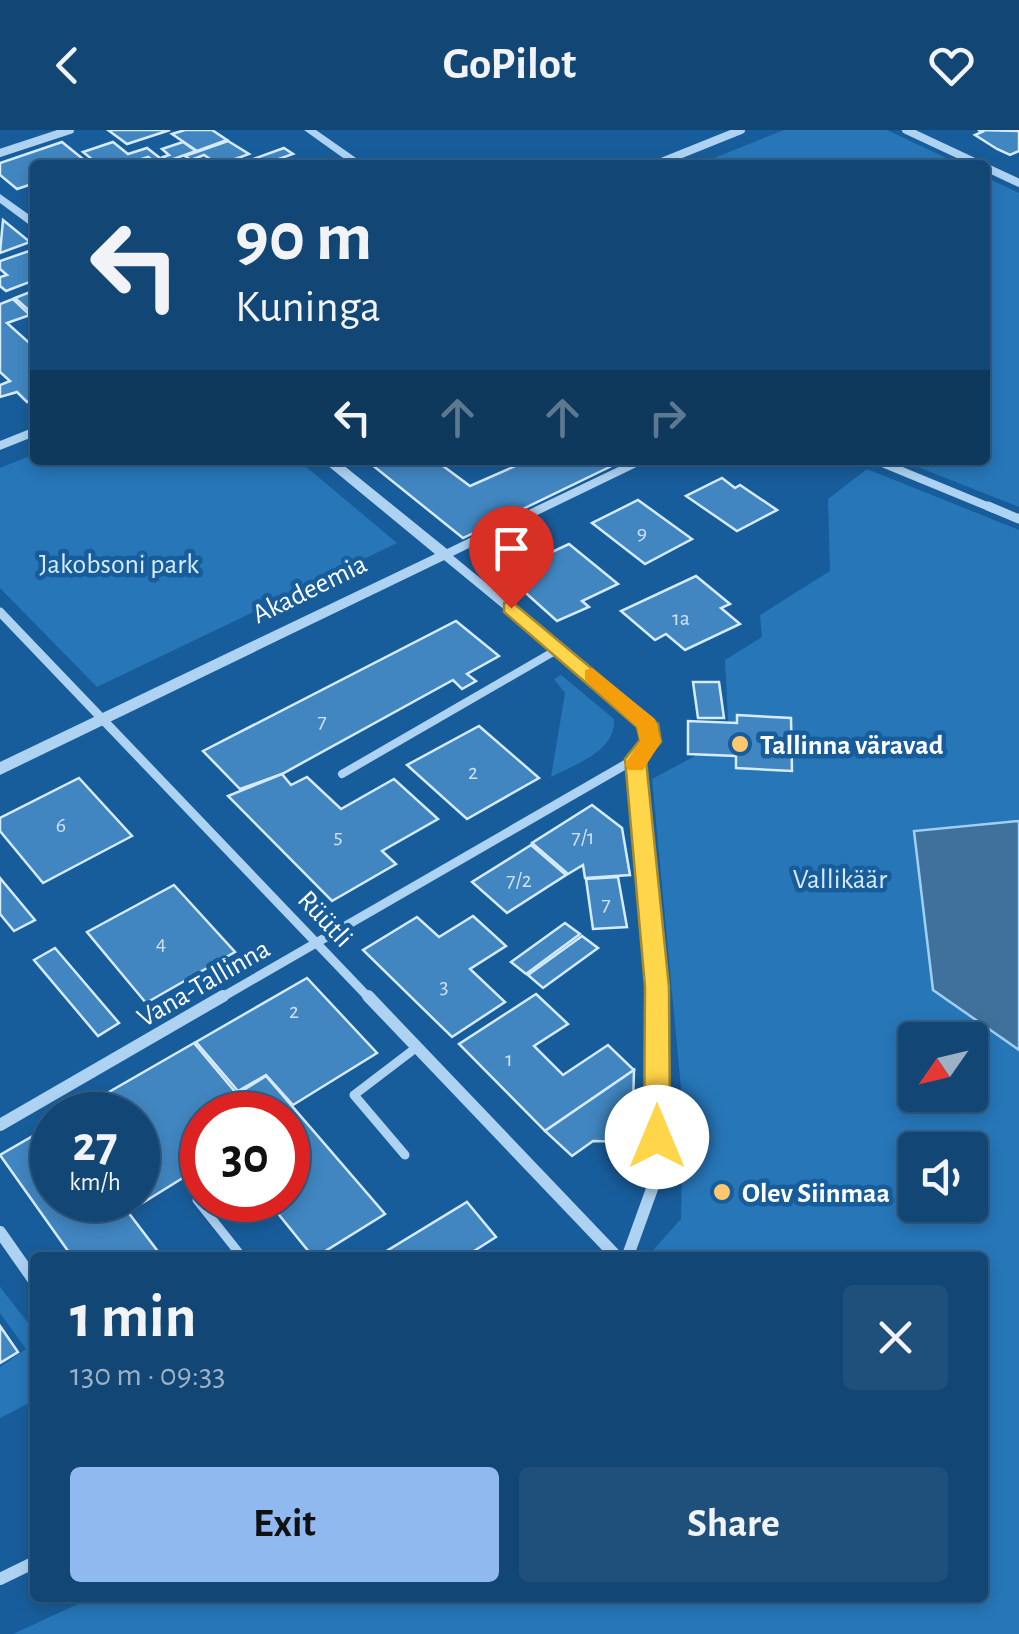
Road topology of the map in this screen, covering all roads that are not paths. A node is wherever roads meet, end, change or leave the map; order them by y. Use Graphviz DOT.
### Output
graph roads {
  1 [pos="70,130"];
  2 [pos="309,130"];
  3 [pos="741,130"];
  4 [pos="906,130"];
  5 [pos="0,152"];
  6 [pos="353,160"];
  7 [pos="666,160"];
  8 [pos="970,160"];
  9 [pos="990,169"];
  10 [pos="1019,183"];
  11 [pos="0,197"];
  12 [pos="30,221"];
  13 [pos="30,433"];
  14 [pos="0,446"];
  15 [pos="334,465"];
  16 [pos="633,465"];
  17 [pos="887,465"];
  18 [pos="1019,518"];
  19 [pos="445,554"];
  20 [pos="0,612"];
  21 [pos="560,648"];
  22 [pos="102,718"];
  23 [pos="636,759"];
  24 [pos="0,770"];
  25 [pos="342,774"];
  26 [pos="318,942"];
  27 [pos="417,1047"];
  28 [pos="0,1124"];
  29 [pos="405,1155"];
  30 [pos="214,1222"];
  31 [pos="0,1232"];
  32 [pos="238,1252"];
  33 [pos="612,1252"];
  34 [pos="629,1252"];
  35 [pos="30,1275"];
  36 [pos="30,1564"];
  37 [pos="0,1579"];
  1 -- 5 [label="street"];
  2 -- 6 [label="street"];
  3 -- 7 [label="street"];
  4 -- 8 [label="street"];
  9 -- 10 [label="street"];
  11 -- 12 [label="street"];
  13 -- 14 [label="street"];
  15 -- 19 [label="street"];
  16 -- 19 [label="street, Akadeemia"];
  17 -- 18 [label="street"];
  19 -- 21 [label="street"];
  19 -- 22 [label="street, Akadeemia"];
  20 -- 22 [label="street, Rüütli"];
  21 -- 23 [label="street"];
  21 -- 25 [label="lane"];
  22 -- 24 [label="street, Akadeemia"];
  22 -- 26 [label="street, Rüütli"];
  23 -- 26 [label="street, Vana-Tallinna"];
  23 -- 34 [label="street"];
  26 -- 27 [label="street, Rüütli"];
  26 -- 28 [label="street, Vana-Tallinna"];
  27 -- 29 [label="lane"];
  27 -- 33 [label="street, Rüütli"];
  30 -- 32 [label="lane"];
  31 -- 35 [label="street"];
  36 -- 37 [label="street"];
}
